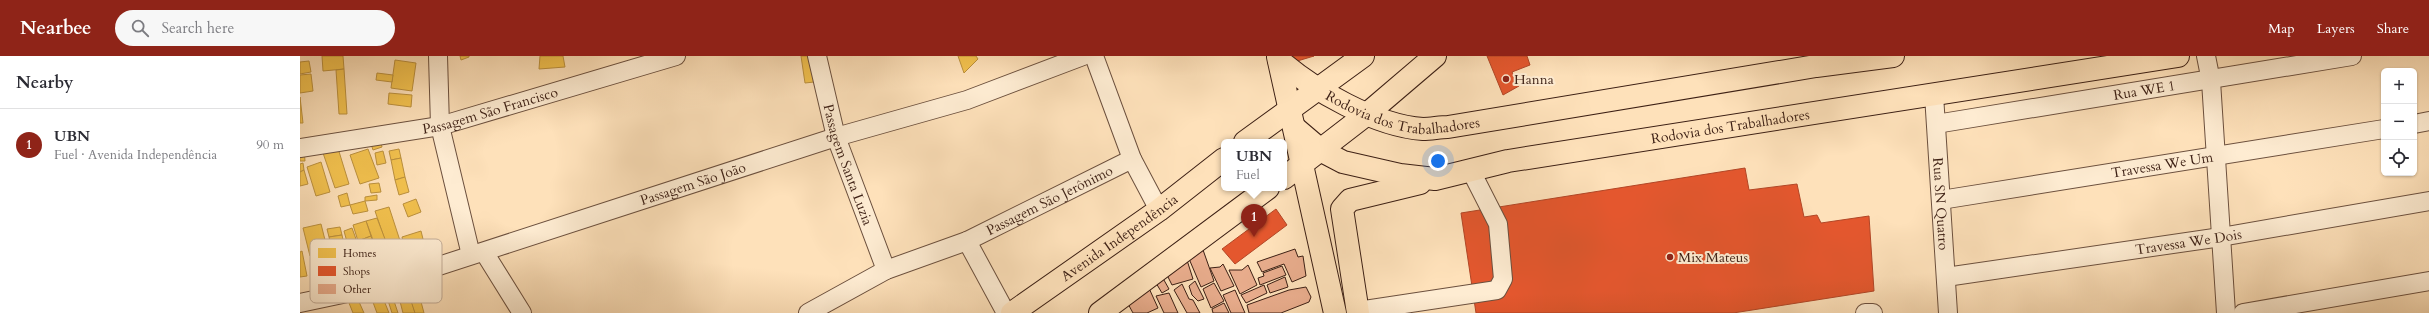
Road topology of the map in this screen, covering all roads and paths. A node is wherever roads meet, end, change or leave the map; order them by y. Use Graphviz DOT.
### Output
graph roads {
  1 [pos="438,56"];
  2 [pos="676,56"];
  3 [pos="818,56"];
  4 [pos="1083,56"];
  5 [pos="1094,56"];
  6 [pos="1363,56"];
  7 [pos="1435,56"];
  8 [pos="1893,56"];
  9 [pos="2178,56"];
  10 [pos="2206,56"];
  11 [pos="2352,56"];
  12 [pos="1278,58"];
  13 [pos="1815,61"];
  14 [pos="2210,81"];
  15 [pos="1318,89"];
  16 [pos="1934,95"];
  17 [pos="1367,114"];
  18 [pos="1292,119"];
  19 [pos="2429,121"];
  20 [pos="2417,123"];
  21 [pos="1936,124"];
  22 [pos="440,126"];
  23 [pos="2381,130"];
  24 [pos="836,137"];
  25 [pos="1251,139"];
  26 [pos="300,148"];
  27 [pos="1322,151"];
  28 [pos="2216,157"];
  29 [pos="1132,159"];
  30 [pos="1221,161"];
  31 [pos="1303,165"];
  32 [pos="1471,171"];
  33 [pos="1287,176"];
  34 [pos="1435,179"];
  35 [pos="1264,191"];
  36 [pos="1941,200"];
  37 [pos="2429,201"];
  38 [pos="1159,210"];
  39 [pos="2221,237"];
  40 [pos="967,241"];
  41 [pos="478,254"];
  42 [pos="442,265"];
  43 [pos="886,270"];
  44 [pos="1946,277"];
  45 [pos="2429,281"];
  46 [pos="310,301"];
  47 [pos="300,303"];
  48 [pos="1358,312"];
  49 [pos="522,313"];
  50 [pos="808,313"];
  51 [pos="1006,313"];
  52 [pos="1012,313"];
  53 [pos="1100,313"];
  54 [pos="1335,313"];
  55 [pos="1865,313"];
  56 [pos="1873,313"];
  57 [pos="1948,313"];
  58 [pos="2226,313"];
  59 [pos="2243,313"];
  1 -- 22 [label="street"];
  2 -- 22 [label="street, Passagem São Francisco"];
  3 -- 24 [label="street, Passagem Santa Luzia"];
  4 -- 24 [label="street, Passagem São João"];
  5 -- 29 [label="street"];
  6 -- 15 [label="main road"];
  7 -- 17 [label="main road"];
  8 -- 13 [label="main road, Rodovia dos Trabalhadores"];
  9 -- 16 [label="main road, Rodovia dos Trabalhadores"];
  10 -- 14 [label="street"];
  11 -- 14 [label="street, Rua WE 1"];
  12 -- 15 [label="main road, Rodovia dos Trabalhadores"];
  12 -- 18 [label="main road"];
  13 -- 17 [label="main road, Rodovia dos Trabalhadores"];
  14 -- 21 [label="street, Rua WE 1"];
  14 -- 28 [label="street"];
  15 -- 17 [label="main road, Rodovia dos Trabalhadores"];
  15 -- 18 [label="main road"];
  16 -- 21 [label="street, Rua SN Quatro"];
  16 -- 32 [label="main road, Rodovia dos Trabalhadores"];
  17 -- 27 [label="main road"];
  18 -- 25 [label="main road"];
  18 -- 27 [label="main road, Rodovia dos Trabalhadores"];
  18 -- 31 [label="main road"];
  19 -- 20 [label="street"];
  21 -- 36 [label="street, Rua SN Quatro"];
  22 -- 26 [label="street, Passagem São Francisco"];
  22 -- 41 [label="street"];
  23 -- 28 [label="street, Travessa We Um"];
  24 -- 41 [label="street, Passagem São João"];
  24 -- 43 [label="street, Passagem Santa Luzia"];
  27 -- 31 [label="main road"];
  27 -- 34 [label="main road, Rodovia dos Trabalhadores"];
  28 -- 36 [label="street, Travessa We Um"];
  28 -- 39 [label="street"];
  29 -- 38 [label="street"];
  29 -- 40 [label="street, Passagem São Jerônimo"];
  30 -- 38 [label="main road, Avenida Independência"];
  31 -- 33 [label="main road"];
  31 -- 54 [label="main road"];
  32 -- 34 [label="main road, Rodovia dos Trabalhadores"];
  32 -- 48 [label="street"];
  34 -- 48 [label="main road"];
  35 -- 53 [label="main road"];
  36 -- 44 [label="street, Rua SN Quatro"];
  37 -- 39 [label="street, Travessa We Dois"];
  38 -- 52 [label="main road, Avenida Independência"];
  39 -- 44 [label="street, Travessa We Dois"];
  39 -- 58 [label="street"];
  40 -- 43 [label="street, Passagem São Jerônimo"];
  40 -- 51 [label="street"];
  41 -- 42 [label="street, Passagem São João"];
  41 -- 49 [label="street"];
  43 -- 50 [label="street, Passagem São Jerônimo"];
  44 -- 57 [label="street, Rua SN Quatro"];
  45 -- 59 [label="street"];
  46 -- 47 [label="street, Passagem São João"];
  55 -- 56 [label="street"];
}
